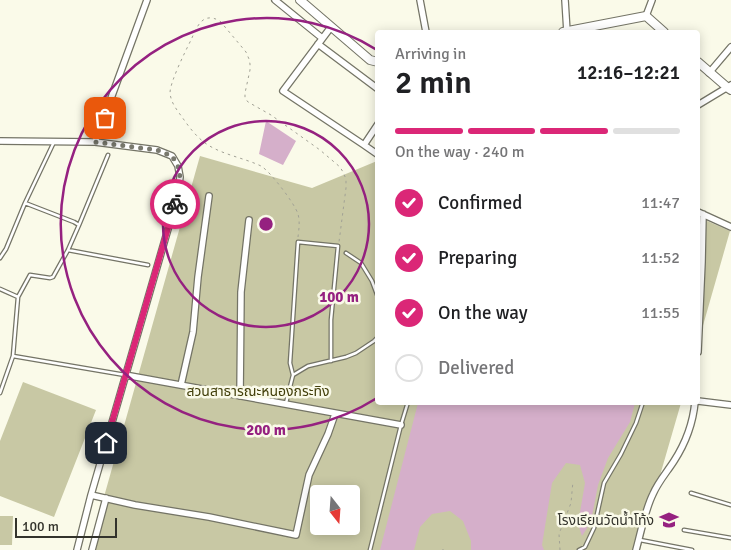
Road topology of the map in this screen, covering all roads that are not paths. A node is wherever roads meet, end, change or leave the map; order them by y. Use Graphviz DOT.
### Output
graph roads {
  1 [pos="147,0"];
  2 [pos="275,0"];
  3 [pos="300,0"];
  4 [pos="420,0"];
  5 [pos="565,0"];
  6 [pos="652,0"];
  7 [pos="646,16"];
  8 [pos="331,26"];
  9 [pos="426,30"];
  10 [pos="565,30"];
  11 [pos="575,30"];
  12 [pos="662,30"];
  13 [pos="322,38"];
  14 [pos="318,44"];
  15 [pos="731,47"];
  16 [pos="375,61"];
  17 [pos="700,64"];
  18 [pos="710,72"];
  19 [pos="375,86"];
  20 [pos="730,88"];
  21 [pos="700,104"];
  22 [pos="375,128"];
  23 [pos="0,141"];
  24 [pos="55,141"];
  25 [pos="95,142"];
  26 [pos="364,145"];
  27 [pos="375,153"];
  28 [pos="108,155"];
  29 [pos="209,196"];
  30 [pos="25,203"];
  31 [pos="700,213"];
  32 [pos="249,220"];
  33 [pos="79,225"];
  34 [pos="731,227"];
  35 [pos="68,250"];
  36 [pos="346,253"];
  37 [pos="0,258"];
  38 [pos="148,265"];
  39 [pos="0,289"];
  40 [pos="375,289"];
  41 [pos="18,297"];
  42 [pos="700,307"];
  43 [pos="375,340"];
  44 [pos="13,356"];
  45 [pos="331,361"];
  46 [pos="126,375"];
  47 [pos="293,375"];
  48 [pos="181,385"];
  49 [pos="0,393"];
  50 [pos="240,396"];
  51 [pos="700,402"];
  52 [pos="731,404"];
  53 [pos="286,405"];
  54 [pos="407,405"];
  55 [pos="642,405"];
  56 [pos="696,405"];
  57 [pos="335,414"];
  58 [pos="401,425"];
  59 [pos="691,493"];
  60 [pos="91,495"];
  61 [pos="106,498"];
  62 [pos="731,505"];
  63 [pos="684,530"];
  64 [pos="731,538"];
  65 [pos="639,540"];
  66 [pos="77,550"];
  67 [pos="92,550"];
  68 [pos="370,550"];
  69 [pos="580,550"];
  70 [pos="636,550"];
  71 [pos="692,550"];
  1 -- 25 [label="street"];
  2 -- 13 [label="street"];
  3 -- 8 [label="street"];
  4 -- 9 [label="street"];
  5 -- 10 [label="street"];
  6 -- 7 [label="street"];
  7 -- 11 [label="street"];
  7 -- 12 [label="street"];
  8 -- 13 [label="street"];
  8 -- 16 [label="street"];
  13 -- 14 [label="street"];
  14 -- 19 [label="street"];
  14 -- 26 [label="street"];
  15 -- 18 [label="street"];
  17 -- 18 [label="street"];
  18 -- 20 [label="street"];
  20 -- 21 [label="street"];
  22 -- 26 [label="street"];
  23 -- 24 [label="street"];
  24 -- 25 [label="street"];
  24 -- 30 [label="lane"];
  25 -- 46 [label="street"];
  26 -- 27 [label="street"];
  28 -- 33 [label="lane"];
  29 -- 48 [label="street"];
  30 -- 33 [label="lane"];
  30 -- 37 [label="lane"];
  31 -- 34 [label="street"];
  31 -- 42 [label="street"];
  32 -- 50 [label="street"];
  33 -- 35 [label="lane"];
  35 -- 38 [label="lane"];
  35 -- 41 [label="lane"];
  36 -- 40 [label="lane"];
  39 -- 41 [label="lane"];
  41 -- 44 [label="lane"];
  43 -- 45 [label="lane"];
  44 -- 46 [label="lane"];
  44 -- 49 [label="lane"];
  45 -- 47 [label="lane"];
  45 -- 47 [label="lane"];
  46 -- 48 [label="street"];
  46 -- 60 [label="street"];
  47 -- 53 [label="lane"];
  48 -- 50 [label="street"];
  50 -- 53 [label="street"];
  51 -- 52 [label="street"];
  53 -- 57 [label="street"];
  54 -- 58 [label="lane"];
  55 -- 69 [label="lane"];
  56 -- 65 [label="street"];
  57 -- 58 [label="street"];
  57 -- 61 [label="street"];
  58 -- 68 [label="lane"];
  59 -- 62 [label="lane"];
  60 -- 61 [label="street"];
  60 -- 66 [label="street"];
  61 -- 67 [label="street"];
  63 -- 64 [label="lane"];
  65 -- 70 [label="street"];
  65 -- 71 [label="lane"];
}
